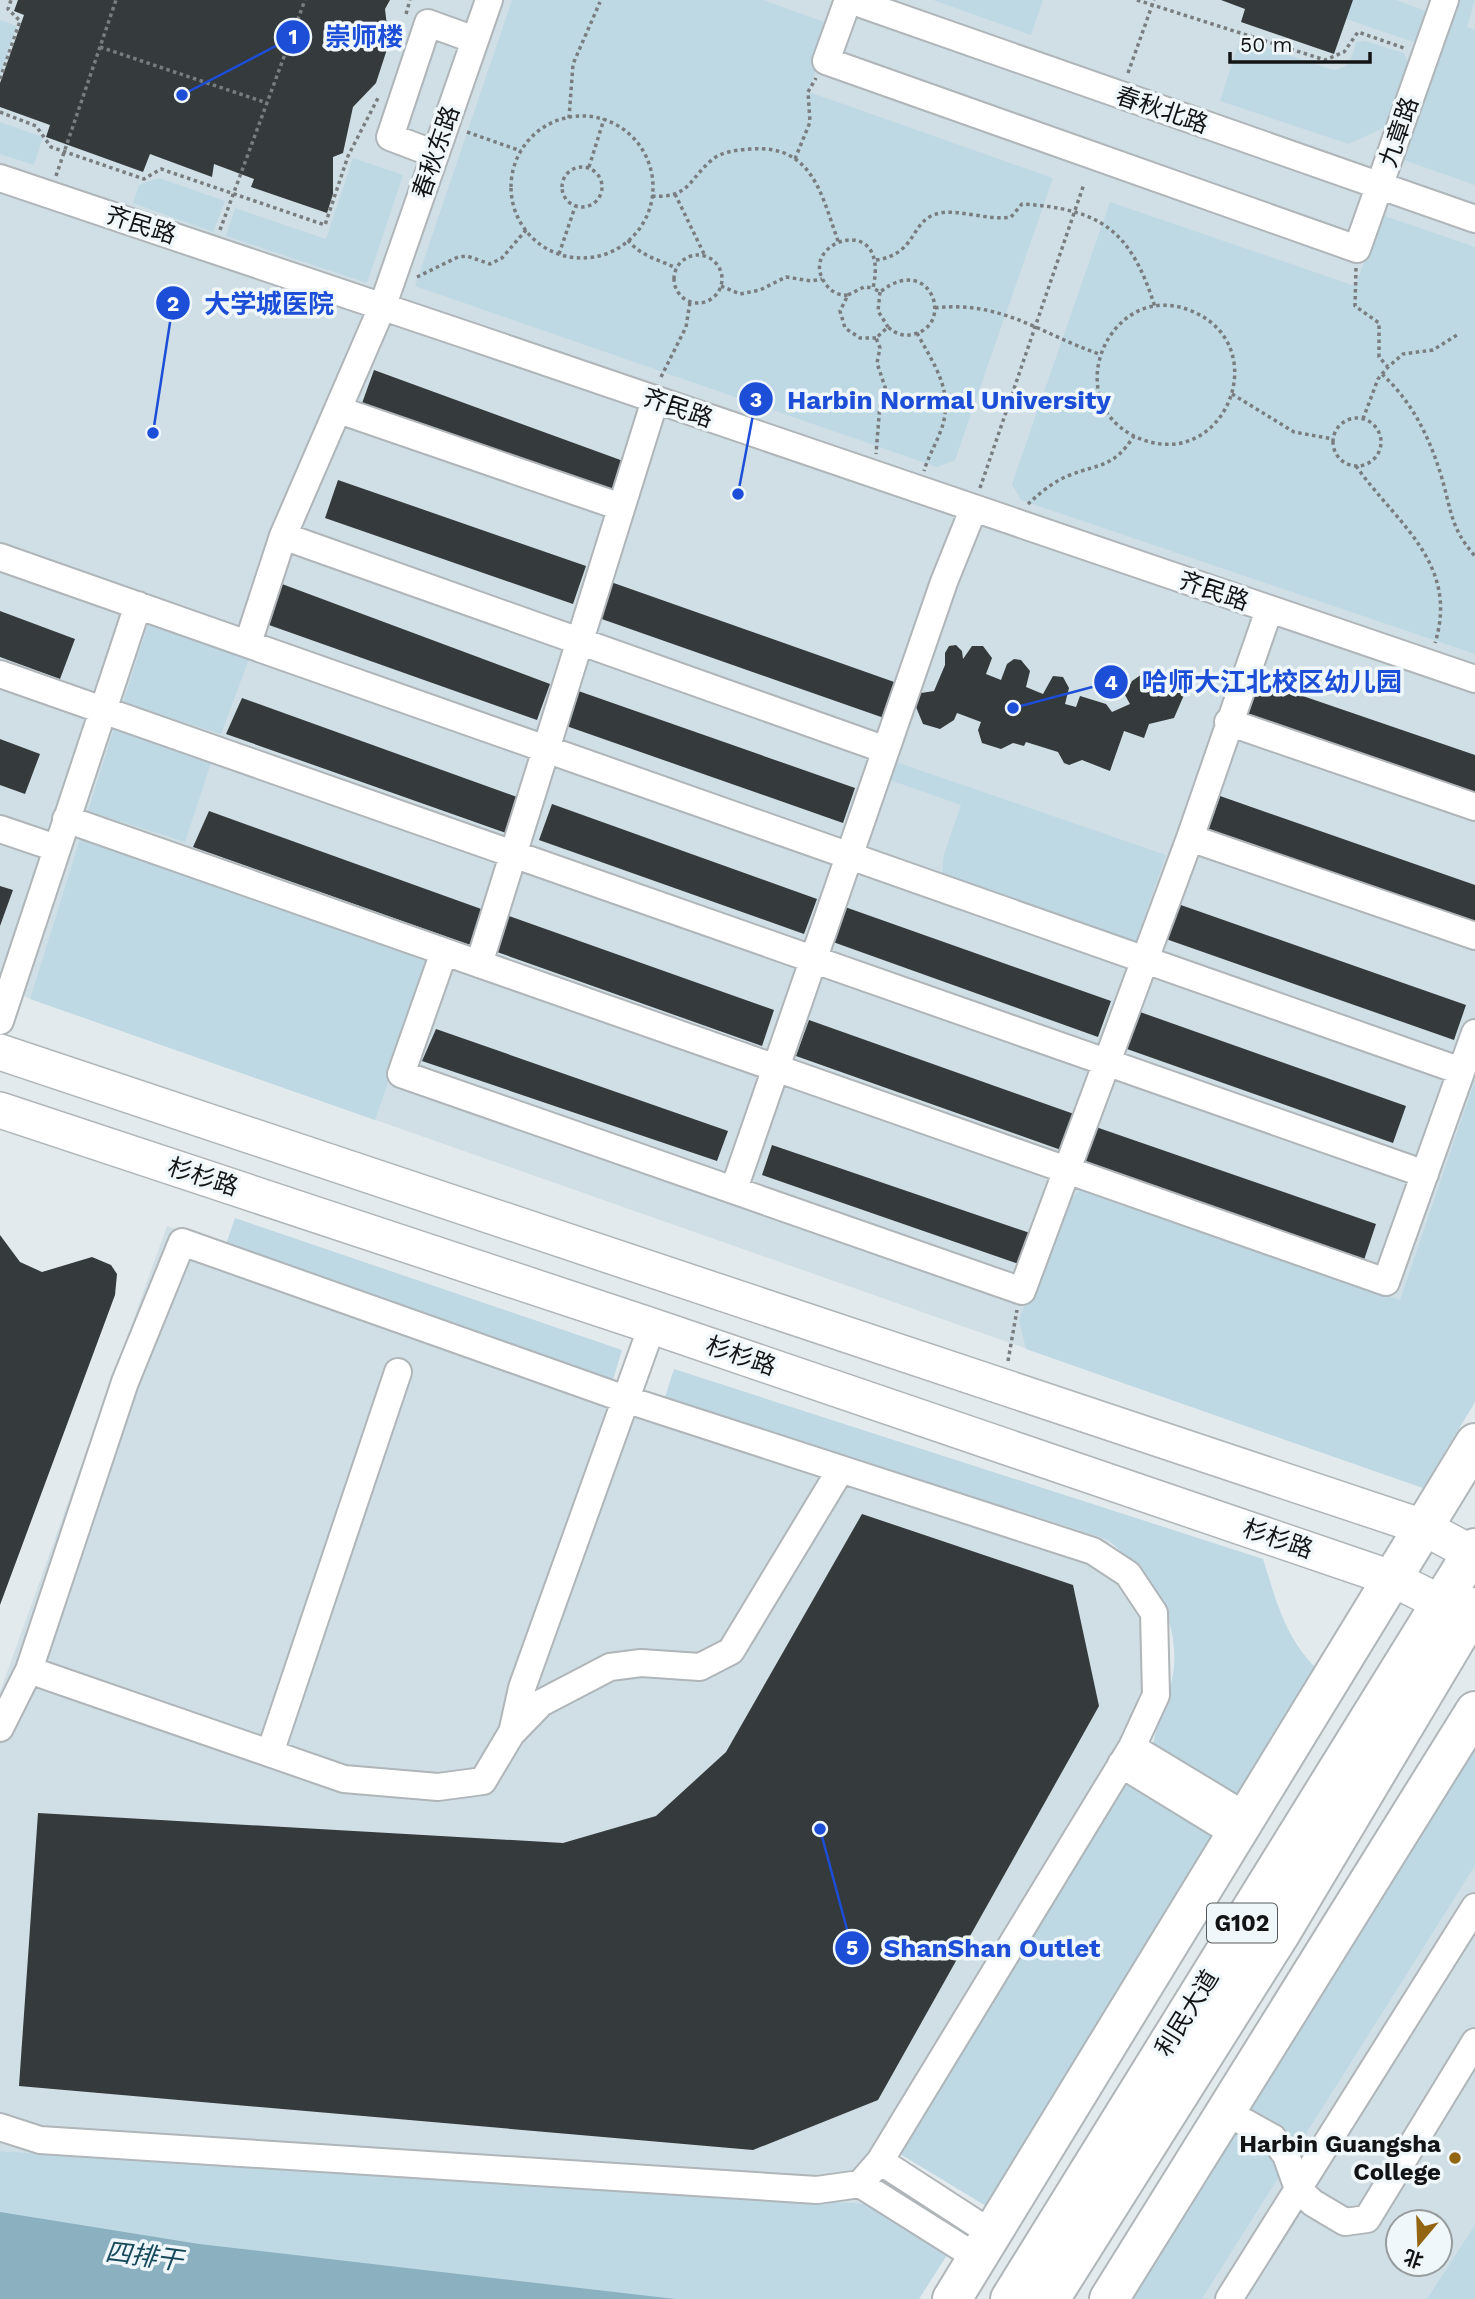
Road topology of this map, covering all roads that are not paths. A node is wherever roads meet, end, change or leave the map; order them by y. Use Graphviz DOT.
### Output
graph roads {
  1 [pos="489,0"];
  2 [pos="849,0"];
  3 [pos="1445,0"];
  4 [pos="475,40"];
  5 [pos="435,154"];
  6 [pos="0,178"];
  7 [pos="1380,185"];
  8 [pos="1475,219"];
  9 [pos="383,305"];
  10 [pos="655,400"];
  11 [pos="339,410"];
  12 [pos="621,508"];
  13 [pos="972,510"];
  14 [pos="283,536"];
  15 [pos="0,557"];
  16 [pos="138,605"];
  17 [pos="1269,610"];
  18 [pos="579,642"];
  19 [pos="248,643"];
  20 [pos="0,674"];
  21 [pos="1475,679"];
  22 [pos="102,710"];
  23 [pos="1228,722"];
  24 [pos="546,748"];
  25 [pos="886,750"];
  26 [pos="1475,807"];
  27 [pos="66,819"];
  28 [pos="0,829"];
  29 [pos="1191,838"];
  30 [pos="56,848"];
  31 [pos="513,853"];
  32 [pos="849,855"];
  33 [pos="1475,936"];
  34 [pos="11,950"];
  35 [pos="444,951"];
  36 [pos="814,958"];
  37 [pos="1146,959"];
  38 [pos="479,964"];
  39 [pos="0,1021"];
  40 [pos="1475,1033"];
  41 [pos="0,1052"];
  42 [pos="1108,1060"];
  43 [pos="776,1068"];
  44 [pos="1461,1071"];
  45 [pos="0,1110"];
  46 [pos="1067,1170"];
  47 [pos="1425,1174"];
  48 [pos="734,1189"];
  49 [pos="652,1326"];
  50 [pos="398,1372"];
  51 [pos="625,1399"];
  52 [pos="1475,1443"];
  53 [pos="841,1469"];
  54 [pos="1423,1527"];
  55 [pos="1474,1552"];
  56 [pos="1391,1578"];
  57 [pos="1465,1612"];
  58 [pos="29,1670"];
  59 [pos="1475,1711"];
  60 [pos="0,1728"];
  61 [pos="511,1734"];
  62 [pos="270,1753"];
  63 [pos="1126,1755"];
  64 [pos="1241,1825"];
  65 [pos="1475,1907"];
  66 [pos="1475,2042"];
  67 [pos="1226,2112"];
  68 [pos="0,2127"];
  69 [pos="880,2161"];
  70 [pos="860,2184"];
  71 [pos="1298,2189"];
  72 [pos="983,2245"];
  73 [pos="952,2299"];
  74 [pos="1010,2299"];
  75 [pos="1050,2299"];
  76 [pos="1109,2299"];
  77 [pos="1229,2299"];
  1 -- 4 [label="street, 春秋东路"];
  2 -- 7 [label="street, 春秋北路"];
  2 -- 7 [label="street, 九章路"];
  3 -- 7 [label="street, 九章路"];
  4 -- 5 [label="street, 春秋东路"];
  4 -- 5 [label="street"];
  5 -- 9 [label="street, 春秋东路"];
  6 -- 9 [label="street, 齐民路"];
  7 -- 8 [label="street, 春秋北路"];
  9 -- 10 [label="street, 齐民路"];
  9 -- 11 [label="street, 春秋东路"];
  10 -- 12 [label="street"];
  10 -- 13 [label="street, 齐民路"];
  11 -- 12 [label="street"];
  11 -- 14 [label="street, 春秋东路"];
  12 -- 18 [label="street"];
  13 -- 17 [label="street, 齐民路"];
  13 -- 25 [label="street"];
  14 -- 18 [label="street"];
  14 -- 19 [label="street, 春秋东路"];
  15 -- 16 [label="street"];
  16 -- 19 [label="street"];
  16 -- 22 [label="street"];
  17 -- 21 [label="street, 齐民路"];
  17 -- 23 [label="street"];
  18 -- 24 [label="street"];
  18 -- 25 [label="street"];
  19 -- 24 [label="street"];
  20 -- 22 [label="street"];
  22 -- 27 [label="street"];
  22 -- 31 [label="street"];
  23 -- 26 [label="street"];
  23 -- 29 [label="street"];
  24 -- 31 [label="street"];
  24 -- 32 [label="street"];
  25 -- 32 [label="street"];
  27 -- 30 [label="street"];
  27 -- 35 [label="street"];
  28 -- 30 [label="street"];
  29 -- 33 [label="street"];
  29 -- 37 [label="street"];
  30 -- 34 [label="street"];
  31 -- 36 [label="street"];
  31 -- 38 [label="street"];
  32 -- 36 [label="street"];
  32 -- 37 [label="street"];
  34 -- 39 [label="street"];
  35 -- 38 [label="street"];
  35 -- 48 [label="street"];
  36 -- 42 [label="street"];
  36 -- 43 [label="street"];
  37 -- 42 [label="street"];
  37 -- 44 [label="street"];
  38 -- 43 [label="street"];
  40 -- 44 [label="street"];
  41 -- 54 [label="main road"];
  42 -- 46 [label="street"];
  42 -- 47 [label="street"];
  43 -- 46 [label="street"];
  43 -- 48 [label="street"];
  44 -- 47 [label="street"];
  45 -- 49 [label="main road, 杉杉路"];
  46 -- 47 [label="street"];
  46 -- 48 [label="street"];
  49 -- 51 [label="street"];
  49 -- 56 [label="main road, 杉杉路"];
  50 -- 62 [label="street"];
  51 -- 53 [label="street"];
  51 -- 58 [label="street"];
  51 -- 61 [label="street"];
  52 -- 54 [label="highway"];
  53 -- 61 [label="street"];
  53 -- 63 [label="street"];
  54 -- 55 [label="main road"];
  54 -- 56 [label="highway"];
  55 -- 57 [label="highway, 利民大道 / G102"];
  56 -- 57 [label="main road, 杉杉路"];
  56 -- 64 [label="highway"];
  57 -- 74 [label="highway, 利民大道 / G102"];
  57 -- 75 [label="highway, 利民大道 / G102"];
  58 -- 60 [label="street"];
  58 -- 62 [label="street"];
  59 -- 67 [label="highway"];
  61 -- 62 [label="street"];
  63 -- 64 [label="street"];
  63 -- 69 [label="street"];
  64 -- 72 [label="highway"];
  65 -- 71 [label="street"];
  66 -- 71 [label="street"];
  67 -- 71 [label="street"];
  67 -- 76 [label="highway"];
  68 -- 70 [label="street"];
  69 -- 70 [label="street"];
  69 -- 72 [label="street"];
  70 -- 72 [label="street"];
  71 -- 77 [label="street"];
  72 -- 73 [label="highway"];
}
